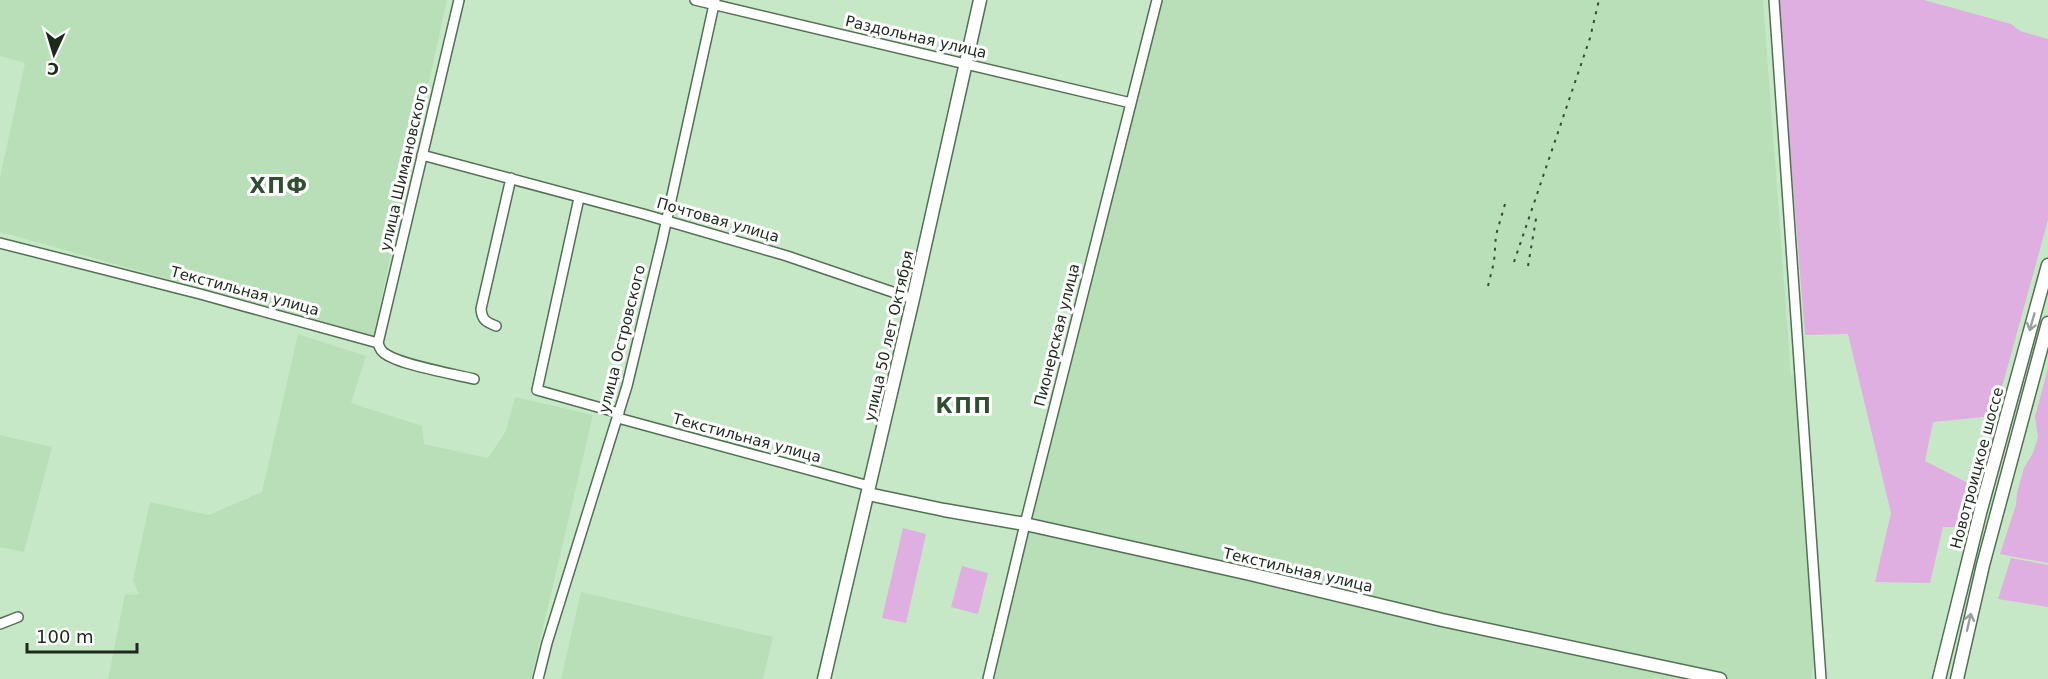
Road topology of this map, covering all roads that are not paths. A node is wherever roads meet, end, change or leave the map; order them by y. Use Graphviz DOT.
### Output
graph roads {
  1 [pos="459,0"];
  2 [pos="695,0"];
  3 [pos="980,0"];
  4 [pos="1157,0"];
  5 [pos="1774,0"];
  6 [pos="715,2"];
  7 [pos="966,64"];
  8 [pos="1131,103"];
  9 [pos="422,155"];
  10 [pos="511,178"];
  11 [pos="579,198"];
  12 [pos="666,222"];
  13 [pos="0,243"];
  14 [pos="2048,265"];
  15 [pos="913,299"];
  16 [pos="2048,323"];
  17 [pos="496,326"];
  18 [pos="378,342"];
  19 [pos="474,379"];
  20 [pos="619,416"];
  21 [pos="868,490"];
  22 [pos="1025,524"];
  23 [pos="18,617"];
  24 [pos="0,624"];
  25 [pos="538,679"];
  26 [pos="824,679"];
  27 [pos="988,679"];
  28 [pos="1720,679"];
  29 [pos="1821,679"];
  30 [pos="1939,679"];
  31 [pos="1957,679"];
  1 -- 9 [label="street, улица Шимановского"];
  2 -- 6 [label="street, Раздольная улица"];
  3 -- 7 [label="main road, улица 50 лет Октября"];
  4 -- 8 [label="street, Пионерская улица"];
  5 -- 29 [label="street"];
  6 -- 7 [label="street, Раздольная улица"];
  6 -- 12 [label="street, улица Островского"];
  7 -- 8 [label="street, Раздольная улица"];
  7 -- 15 [label="main road, улица 50 лет Октября"];
  8 -- 22 [label="street, Пионерская улица"];
  9 -- 10 [label="street, Почтовая улица"];
  9 -- 18 [label="street, улица Шимановского"];
  10 -- 11 [label="street, Почтовая улица"];
  10 -- 17 [label="street"];
  11 -- 12 [label="street, Почтовая улица"];
  11 -- 20 [label="street, Текстильная улица"];
  12 -- 15 [label="street, Почтовая улица"];
  12 -- 20 [label="street, улица Островского"];
  13 -- 18 [label="street, Текстильная улица"];
  14 -- 30 [label="main road, Новотроицкое шоссе, one-way"];
  15 -- 21 [label="main road, улица 50 лет Октября"];
  31 -- 16 [label="main road, Новотроицкое шоссе, one-way"];
  18 -- 19 [label="street, Текстильная улица"];
  20 -- 21 [label="street, Текстильная улица"];
  20 -- 25 [label="street, улица Островского"];
  21 -- 22 [label="main road, Текстильная улица"];
  21 -- 26 [label="main road, улица 50 лет Октября"];
  22 -- 27 [label="street, Пионерская улица"];
  22 -- 28 [label="main road, Текстильная улица"];
  23 -- 24 [label="street"];
}
